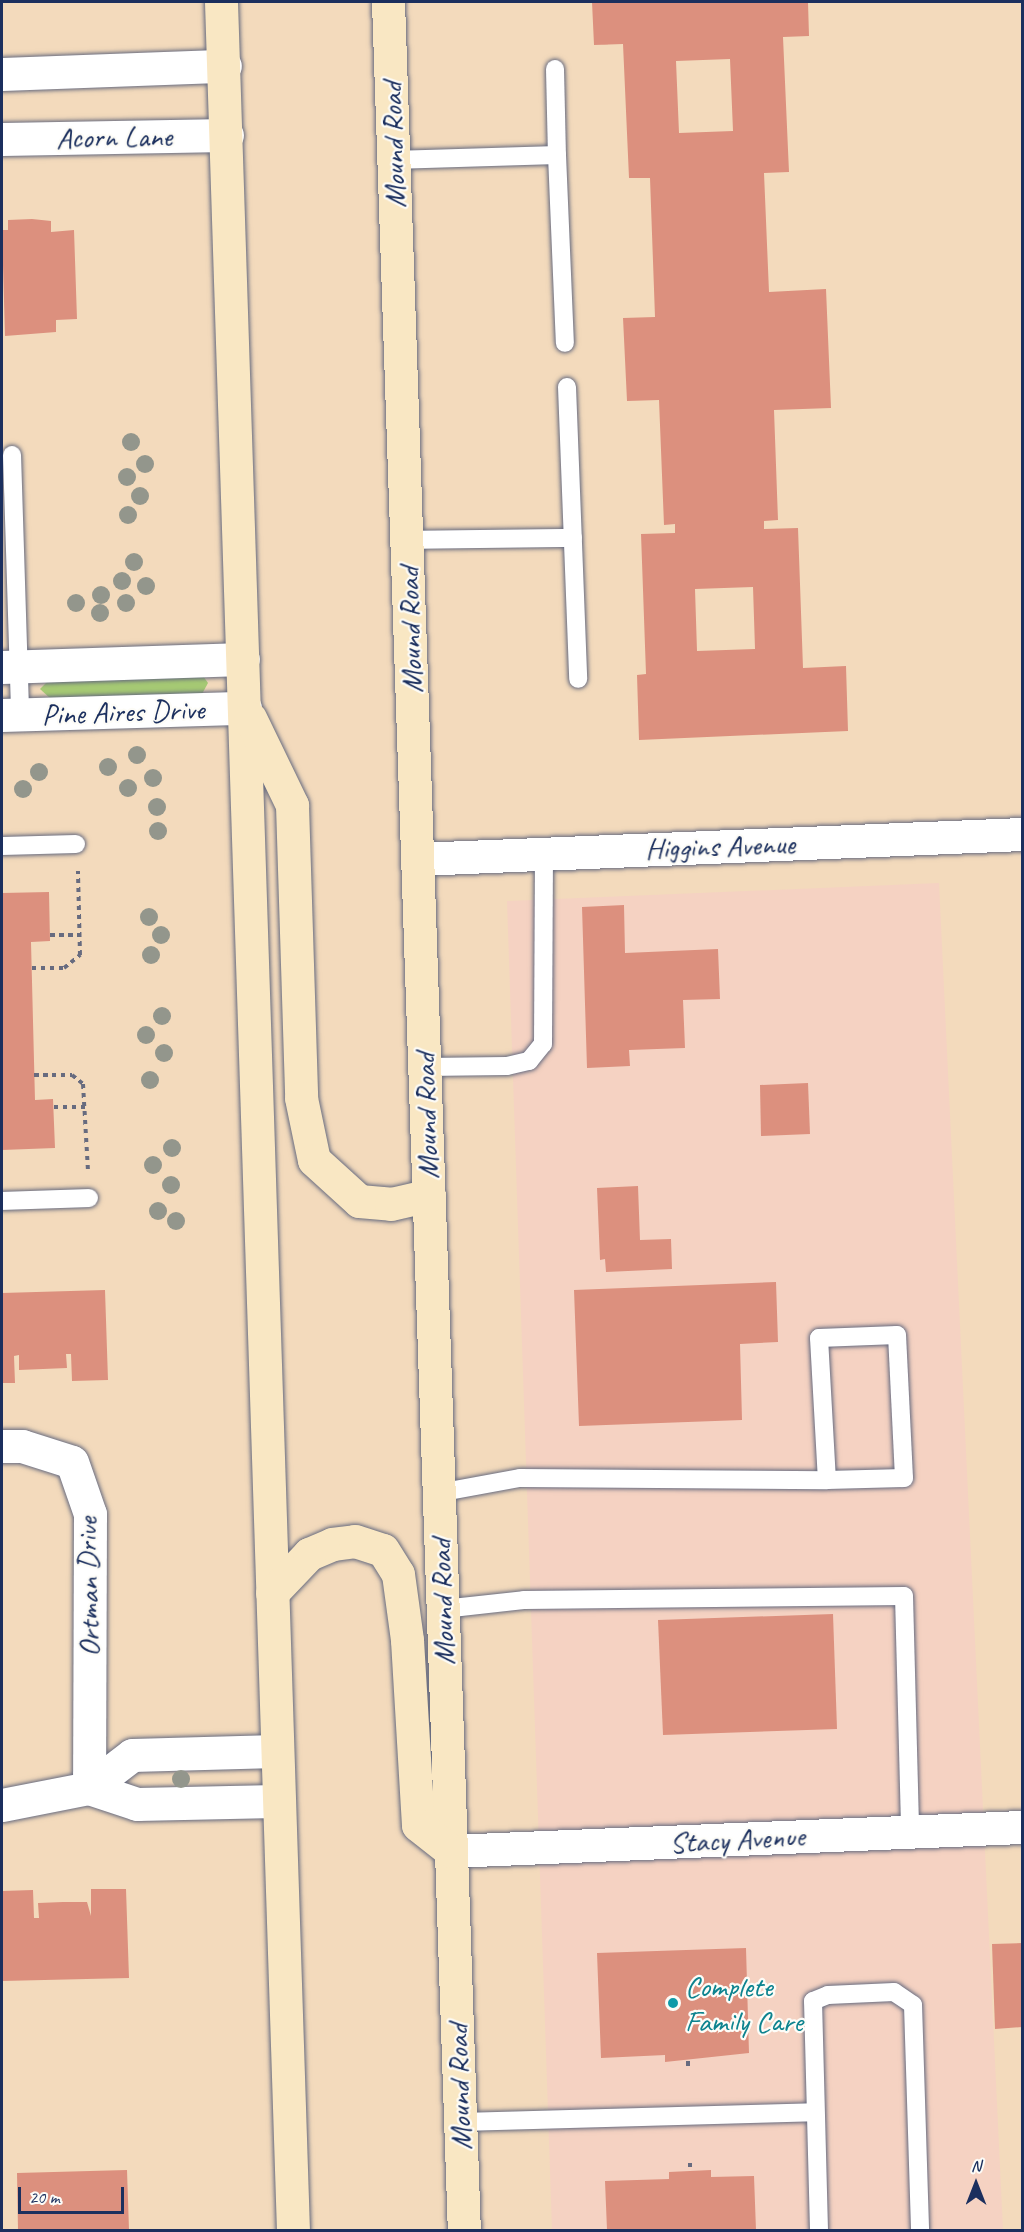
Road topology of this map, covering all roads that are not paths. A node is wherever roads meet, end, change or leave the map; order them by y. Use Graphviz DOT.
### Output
graph roads {
  1 [pos="221,2"];
  2 [pos="388,2"];
  3 [pos="225,66"];
  4 [pos="555,69"];
  5 [pos="2,74"];
  6 [pos="227,135"];
  7 [pos="2,139"];
  8 [pos="557,155"];
  9 [pos="393,160"];
  10 [pos="565,343"];
  11 [pos="567,387"];
  12 [pos="12,455"];
  13 [pos="573,538"];
  14 [pos="407,540"];
  15 [pos="243,659"];
  16 [pos="10,666"];
  17 [pos="579,679"];
  18 [pos="245,708"];
  19 [pos="11,715"];
  20 [pos="1023,834"];
  21 [pos="76,844"];
  22 [pos="2,846"];
  23 [pos="544,854"];
  24 [pos="418,859"];
  25 [pos="425,1067"];
  26 [pos="429,1195"];
  27 [pos="89,1198"];
  28 [pos="2,1201"];
  29 [pos="2,1446"];
  30 [pos="827,1480"];
  31 [pos="438,1493"];
  32 [pos="272,1593"];
  33 [pos="442,1609"];
  34 [pos="276,1751"];
  35 [pos="89,1788"];
  36 [pos="276,1801"];
  37 [pos="2,1805"];
  38 [pos="1023,1827"];
  39 [pos="910,1832"];
  40 [pos="451,1851"];
  41 [pos="814,2112"];
  42 [pos="460,2122"];
  43 [pos="293,2230"];
  44 [pos="464,2230"];
  45 [pos="819,2230"];
  46 [pos="920,2230"];
  1 -- 3 [label="main road"];
  2 -- 9 [label="main road, Mound Road"];
  3 -- 5 [label="street"];
  3 -- 6 [label="main road"];
  4 -- 8 [label="lane"];
  6 -- 7 [label="street, Acorn Lane"];
  6 -- 15 [label="main road"];
  8 -- 9 [label="lane"];
  8 -- 10 [label="lane"];
  9 -- 14 [label="main road, Mound Road"];
  11 -- 13 [label="lane"];
  12 -- 16 [label="lane"];
  13 -- 14 [label="lane"];
  13 -- 17 [label="lane"];
  14 -- 24 [label="main road, Mound Road"];
  15 -- 16 [label="street, Pine Aires Drive"];
  15 -- 18 [label="main road"];
  16 -- 19 [label="lane"];
  18 -- 19 [label="street, Pine Aires Drive"];
  18 -- 26 [label="main road"];
  18 -- 32 [label="main road"];
  20 -- 23 [label="street, Higgins Avenue"];
  21 -- 22 [label="lane"];
  23 -- 24 [label="street, Higgins Avenue"];
  23 -- 25 [label="lane"];
  24 -- 25 [label="main road, Mound Road"];
  25 -- 26 [label="main road, Mound Road"];
  26 -- 31 [label="main road, Mound Road"];
  27 -- 28 [label="lane"];
  29 -- 35 [label="street, Ortman Drive"];
  30 -- 30 [label="lane"];
  30 -- 31 [label="lane"];
  31 -- 33 [label="main road, Mound Road"];
  32 -- 34 [label="main road"];
  32 -- 40 [label="main road"];
  33 -- 39 [label="lane"];
  33 -- 40 [label="main road, Mound Road"];
  34 -- 35 [label="street"];
  34 -- 36 [label="main road"];
  35 -- 36 [label="street"];
  35 -- 37 [label="street"];
  36 -- 43 [label="main road"];
  38 -- 39 [label="street, Stacy Avenue"];
  39 -- 40 [label="street, Stacy Avenue"];
  40 -- 42 [label="main road, Mound Road"];
  41 -- 42 [label="lane"];
  41 -- 45 [label="lane"];
  41 -- 46 [label="lane"];
  42 -- 44 [label="main road, Mound Road"];
}
